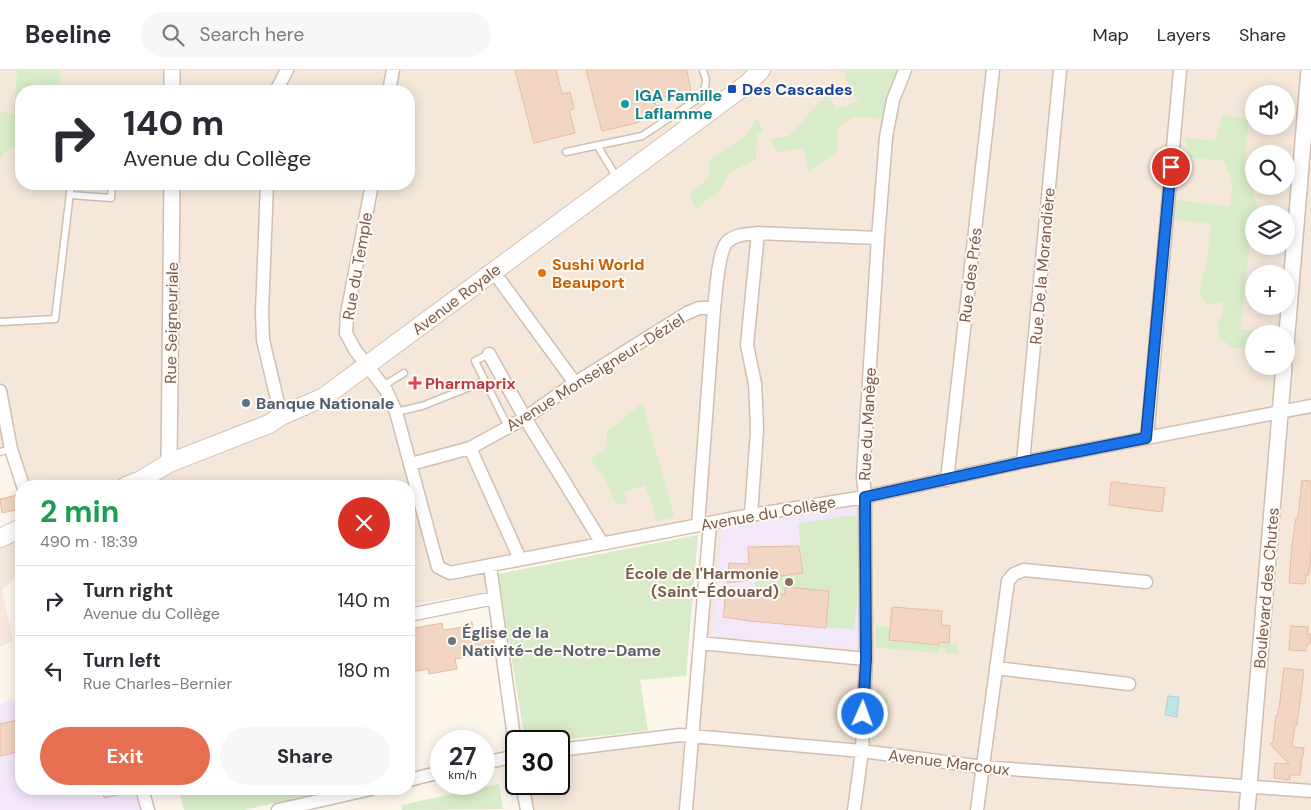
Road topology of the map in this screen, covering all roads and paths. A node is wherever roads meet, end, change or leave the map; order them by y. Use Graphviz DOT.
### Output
graph roads {
  1 [pos="172,70"];
  2 [pos="287,70"];
  3 [pos="393,70"];
  4 [pos="703,70"];
  5 [pos="761,70"];
  6 [pos="905,70"];
  7 [pos="993,70"];
  8 [pos="1060,70"];
  9 [pos="1180,70"];
  10 [pos="1309,70"];
  11 [pos="172,85"];
  12 [pos="279,85"];
  13 [pos="390,85"];
  14 [pos="708,102"];
  15 [pos="597,145"];
  16 [pos="566,152"];
  17 [pos="618,179"];
  18 [pos="70,190"];
  19 [pos="112,190"];
  20 [pos="172,190"];
  21 [pos="267,190"];
  22 [pos="371,190"];
  23 [pos="70,195"];
  24 [pos="758,233"];
  25 [pos="878,238"];
  26 [pos="493,271"];
  27 [pos="714,308"];
  28 [pos="0,322"];
  29 [pos="1288,325"];
  30 [pos="489,354"];
  31 [pos="366,366"];
  32 [pos="404,373"];
  33 [pos="1283,375"];
  34 [pos="485,381"];
  35 [pos="575,383"];
  36 [pos="383,386"];
  37 [pos="0,391"];
  38 [pos="1311,406"];
  39 [pos="396,412"];
  40 [pos="1281,412"];
  41 [pos="281,416"];
  42 [pos="525,418"];
  43 [pos="508,427"];
  44 [pos="1146,438"];
  45 [pos="470,448"];
  46 [pos="5,450"];
  47 [pos="1024,462"];
  48 [pos="169,463"];
  49 [pos="411,464"];
  50 [pos="20,480"];
  51 [pos="143,480"];
  52 [pos="946,480"];
  53 [pos="865,497"];
  54 [pos="751,515"];
  55 [pos="704,524"];
  56 [pos="15,531"];
  57 [pos="0,538"];
  58 [pos="602,543"];
  59 [pos="520,559"];
  60 [pos="490,566"];
  61 [pos="438,567"];
  62 [pos="1146,582"];
  63 [pos="494,598"];
  64 [pos="415,614"];
  65 [pos="700,643"];
  66 [pos="866,659"];
  67 [pos="996,668"];
  68 [pos="1129,684"];
  69 [pos="513,730"];
  70 [pos="692,737"];
  71 [pos="570,749"];
  72 [pos="862,751"];
  73 [pos="983,767"];
  74 [pos="430,775"];
  75 [pos="415,778"];
  76 [pos="1249,786"];
  77 [pos="1311,791"];
  78 [pos="144,795"];
  79 [pos="332,795"];
  80 [pos="524,795"];
  81 [pos="148,810"];
  82 [pos="278,810"];
  83 [pos="527,810"];
  84 [pos="686,810"];
  85 [pos="854,810"];
  86 [pos="977,810"];
  87 [pos="1247,810"];
  1 -- 11 [label="street"];
  2 -- 12 [label="street"];
  3 -- 13 [label="street"];
  4 -- 14 [label="lane"];
  5 -- 14 [label="main road, Avenue Royale"];
  6 -- 25 [label="street, Rue du Manège"];
  7 -- 52 [label="street, Rue des Prés"];
  8 -- 47 [label="street, Rue De la Morandière"];
  9 -- 44 [label="street"];
  10 -- 29 [label="street"];
  14 -- 15 [label="lane"];
  14 -- 17 [label="main road, Avenue Royale"];
  15 -- 16 [label="lane"];
  15 -- 17 [label="lane"];
  17 -- 26 [label="main road, Avenue Royale"];
  18 -- 23 [label="lane"];
  19 -- 23 [label="lane"];
  20 -- 48 [label="street, Rue Seigneuriale"];
  21 -- 41 [label="street"];
  22 -- 31 [label="street, Rue du Temple"];
  23 -- 28 [label="lane"];
  24 -- 25 [label="street"];
  24 -- 27 [label="street"];
  24 -- 54 [label="street"];
  25 -- 53 [label="street, Rue du Manège"];
  26 -- 31 [label="main road, Avenue Royale"];
  26 -- 35 [label="street"];
  27 -- 35 [label="street, Avenue Monseigneur-Déziel"];
  27 -- 55 [label="street"];
  30 -- 34 [label="lane"];
  30 -- 42 [label="street"];
  31 -- 36 [label="street, Rue du Temple"];
  31 -- 41 [label="main road, Avenue Royale"];
  32 -- 36 [label="lane"];
  33 -- 40 [label="street, Boulevard des Chutes"];
  34 -- 39 [label="lane"];
  34 -- 43 [label="lane"];
  35 -- 42 [label="street, Avenue Monseigneur-Déziel"];
  36 -- 39 [label="street, Rue du Temple"];
  37 -- 46 [label="street"];
  38 -- 40 [label="street, Avenue du Collège"];
  39 -- 49 [label="street, Rue du Temple"];
  40 -- 44 [label="street, Avenue du Collège"];
  40 -- 76 [label="street, Boulevard des Chutes"];
  41 -- 48 [label="main road, Avenue Royale"];
  42 -- 43 [label="street, Avenue Monseigneur-Déziel"];
  42 -- 58 [label="street"];
  43 -- 45 [label="street, Avenue Monseigneur-Déziel"];
  44 -- 47 [label="street, Avenue du Collège"];
  45 -- 49 [label="street, Avenue Monseigneur-Déziel"];
  45 -- 59 [label="street"];
  46 -- 50 [label="street"];
  47 -- 52 [label="street, Avenue du Collège"];
  48 -- 51 [label="main road, Avenue Royale"];
  49 -- 61 [label="street, Rue du Temple"];
  52 -- 53 [label="street, Avenue du Collège"];
  53 -- 54 [label="street, Avenue du Collège"];
  53 -- 66 [label="street, Rue du Manège"];
  54 -- 55 [label="street, Avenue du Collège"];
  55 -- 58 [label="street, Avenue du Collège"];
  55 -- 65 [label="street"];
  56 -- 57 [label="main road"];
  58 -- 59 [label="street, Avenue du Collège"];
  59 -- 60 [label="street, Avenue du Collège"];
  60 -- 61 [label="street, Avenue du Collège"];
  60 -- 63 [label="street"];
  62 -- 67 [label="street"];
  63 -- 64 [label="street"];
  63 -- 69 [label="street"];
  65 -- 66 [label="street"];
  65 -- 70 [label="street"];
  66 -- 72 [label="street, Rue du Manège"];
  67 -- 68 [label="street"];
  67 -- 73 [label="street"];
  70 -- 71 [label="street, Avenue Marcoux"];
  70 -- 72 [label="street, Avenue Marcoux"];
  70 -- 84 [label="street"];
  72 -- 73 [label="street, Avenue Marcoux"];
  72 -- 85 [label="street, Rue du Manège"];
  73 -- 76 [label="street, Avenue Marcoux"];
  73 -- 86 [label="street"];
  74 -- 75 [label="street"];
  76 -- 77 [label="street, Avenue Marcoux"];
  76 -- 87 [label="street, Boulevard des Chutes"];
  78 -- 81 [label="street"];
  79 -- 82 [label="street"];
  80 -- 83 [label="street"];
}
